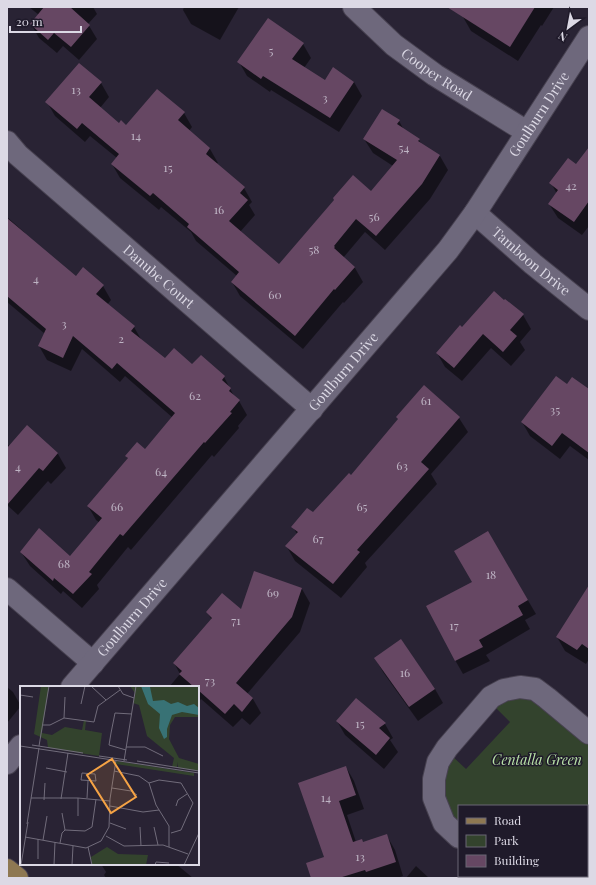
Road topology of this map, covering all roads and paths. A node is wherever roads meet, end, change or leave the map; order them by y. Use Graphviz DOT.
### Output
graph roads {
  1 [pos="354,7"];
  2 [pos="589,37"];
  3 [pos="527,132"];
  4 [pos="7,142"];
  5 [pos="475,213"];
  6 [pos="589,309"];
  7 [pos="312,409"];
  8 [pos="7,589"];
  9 [pos="93,663"];
  10 [pos="73,686"];
  11 [pos="589,733"];
  12 [pos="20,747"];
  13 [pos="7,763"];
  14 [pos="458,836"];
  15 [pos="7,870"];
  16 [pos="17,878"];
  1 -- 3 [label="street, Cooper Road"];
  2 -- 3 [label="street, Goulburn Drive"];
  3 -- 5 [label="street, Goulburn Drive"];
  4 -- 7 [label="street, Danube Court"];
  5 -- 6 [label="street, Tamboon Drive"];
  5 -- 7 [label="street, Goulburn Drive"];
  7 -- 9 [label="street, Goulburn Drive"];
  8 -- 9 [label="street"];
  9 -- 10 [label="street, Goulburn Drive"];
  11 -- 14 [label="street"];
  12 -- 13 [label="street"];
  15 -- 16 [label="main road"];
}
